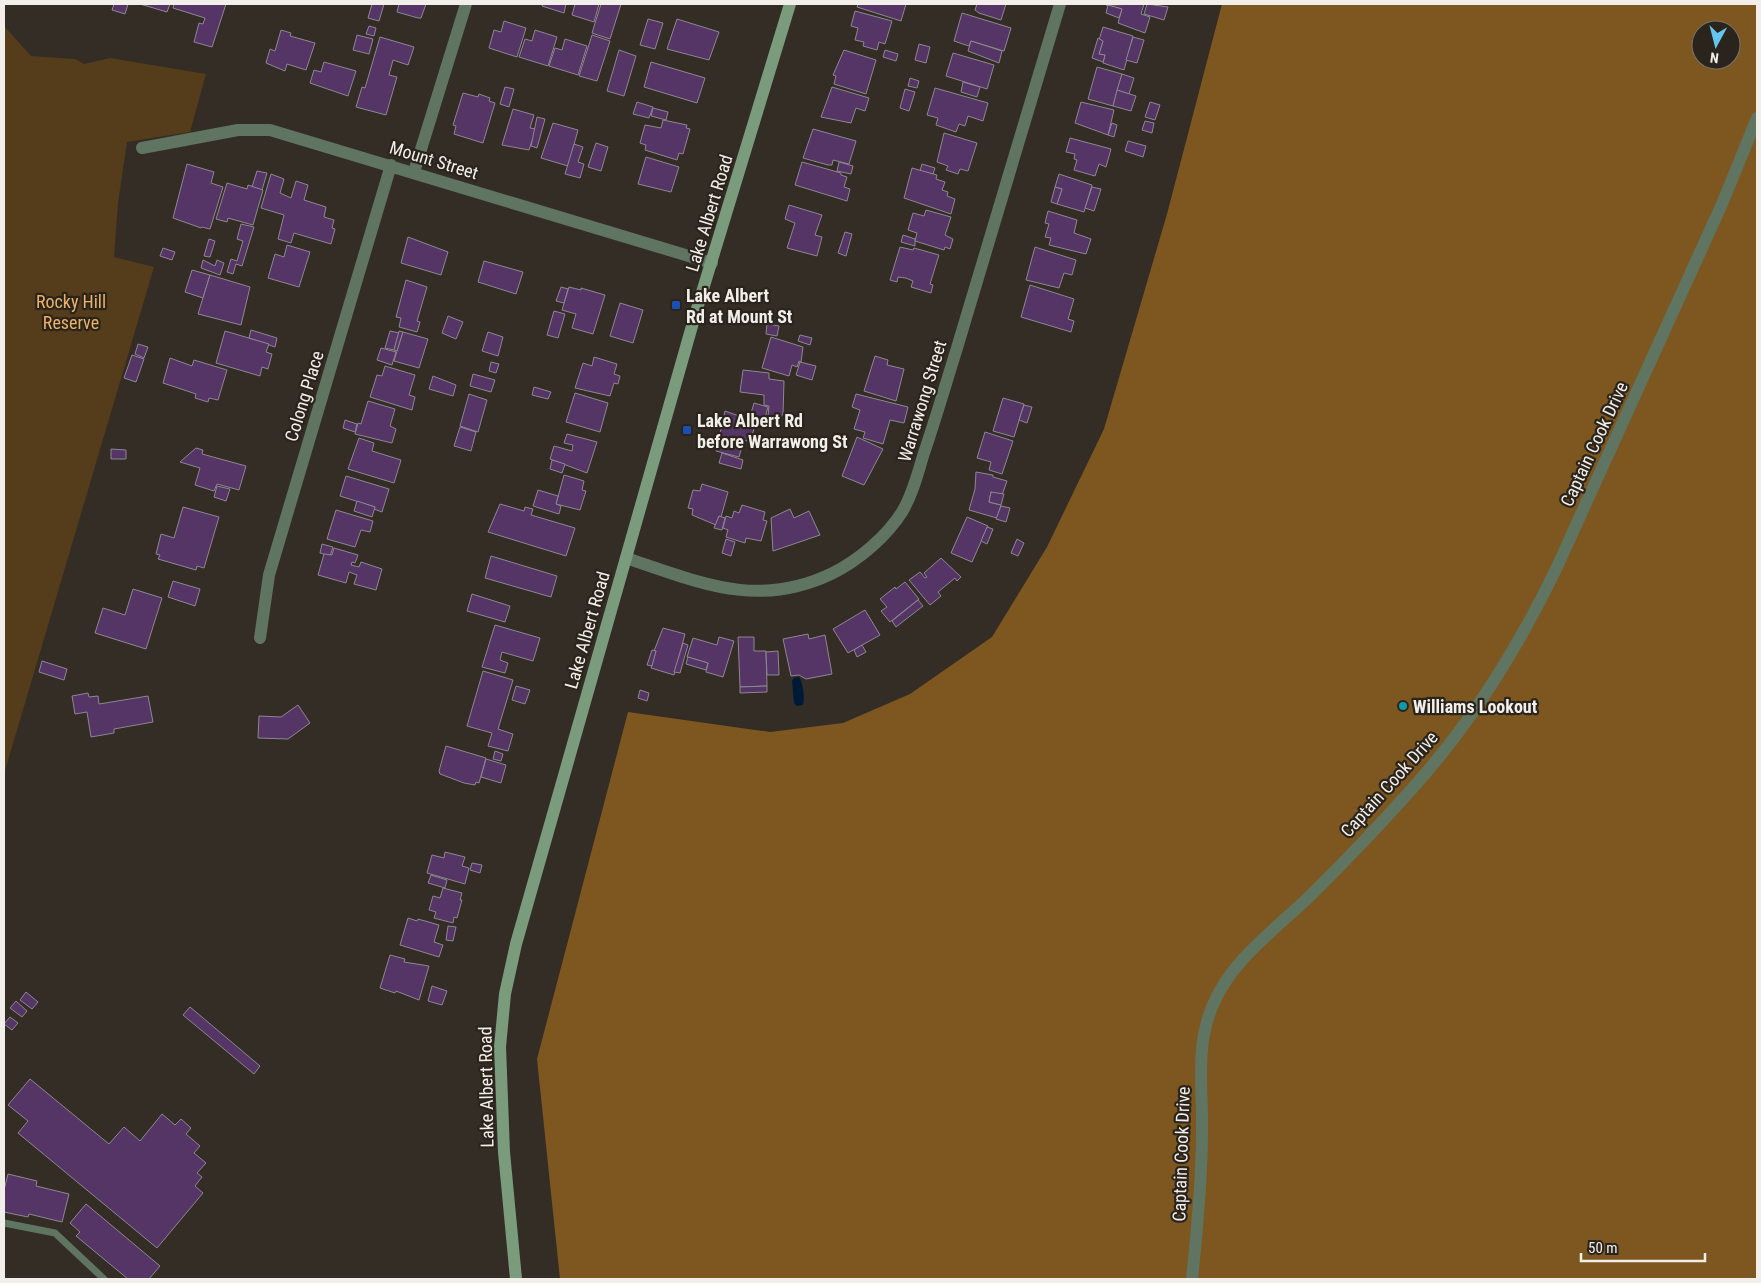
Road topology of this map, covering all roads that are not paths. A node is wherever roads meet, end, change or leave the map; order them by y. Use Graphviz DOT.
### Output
graph roads {
  1 [pos="466,4"];
  2 [pos="790,4"];
  3 [pos="1060,4"];
  4 [pos="1757,118"];
  5 [pos="142,148"];
  6 [pos="391,165"];
  7 [pos="414,172"];
  8 [pos="712,263"];
  9 [pos="626,558"];
  10 [pos="260,638"];
  11 [pos="4,1223"];
  12 [pos="104,1279"];
  13 [pos="516,1279"];
  14 [pos="1192,1279"];
  1 -- 7 [label="street"];
  2 -- 8 [label="main road, Lake Albert Road"];
  3 -- 9 [label="street, Warrawong Street"];
  4 -- 14 [label="street, Captain Cook Drive"];
  5 -- 6 [label="street, Mount Street"];
  6 -- 7 [label="street, Mount Street"];
  6 -- 10 [label="street, Colong Place"];
  7 -- 8 [label="street, Mount Street"];
  8 -- 9 [label="main road, Lake Albert Road"];
  9 -- 13 [label="main road, Lake Albert Road"];
  11 -- 12 [label="lane"];
}
